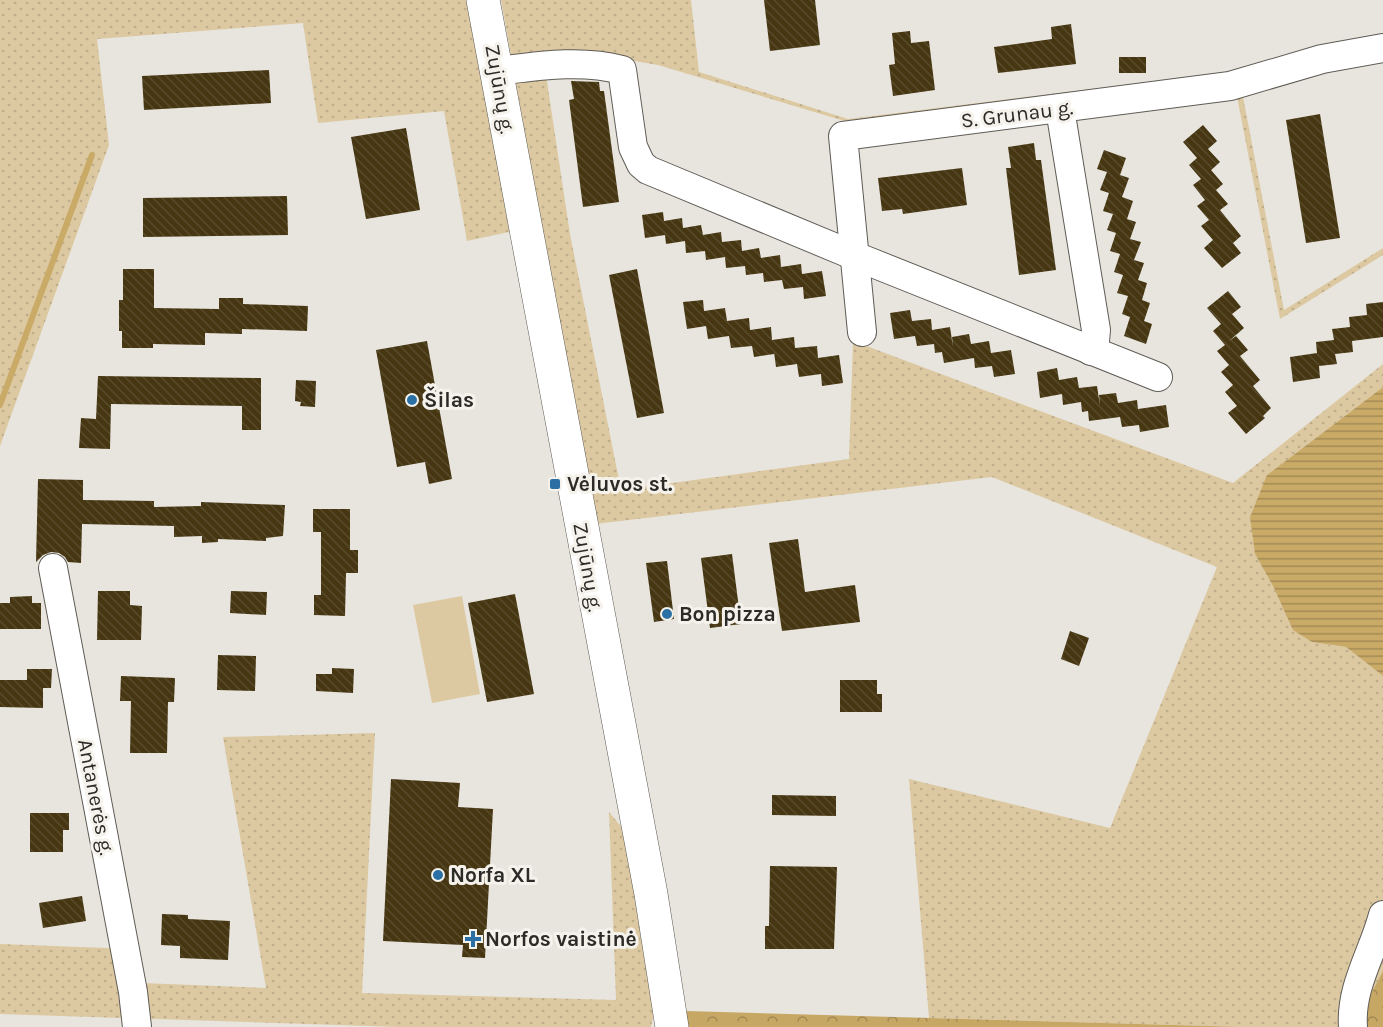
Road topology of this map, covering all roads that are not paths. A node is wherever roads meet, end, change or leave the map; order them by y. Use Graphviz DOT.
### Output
graph roads {
  1 [pos="483,0"];
  2 [pos="1383,48"];
  3 [pos="496,71"];
  4 [pos="1060,109"];
  5 [pos="855,256"];
  6 [pos="862,332"];
  7 [pos="1091,351"];
  8 [pos="1158,377"];
  9 [pos="53,568"];
  10 [pos="1383,915"];
  11 [pos="137,1027"];
  12 [pos="672,1027"];
  13 [pos="1353,1027"];
  1 -- 3 [label="main road, Zujūnų g."];
  2 -- 4 [label="street, S. Grunau g."];
  3 -- 5 [label="street"];
  3 -- 12 [label="main road, Zujūnų g."];
  4 -- 5 [label="street, S. Grunau g."];
  4 -- 7 [label="street"];
  5 -- 6 [label="street, S. Grunau g."];
  5 -- 7 [label="street"];
  7 -- 8 [label="street"];
  9 -- 11 [label="street, Antanerės g."];
  10 -- 13 [label="street"];
}
